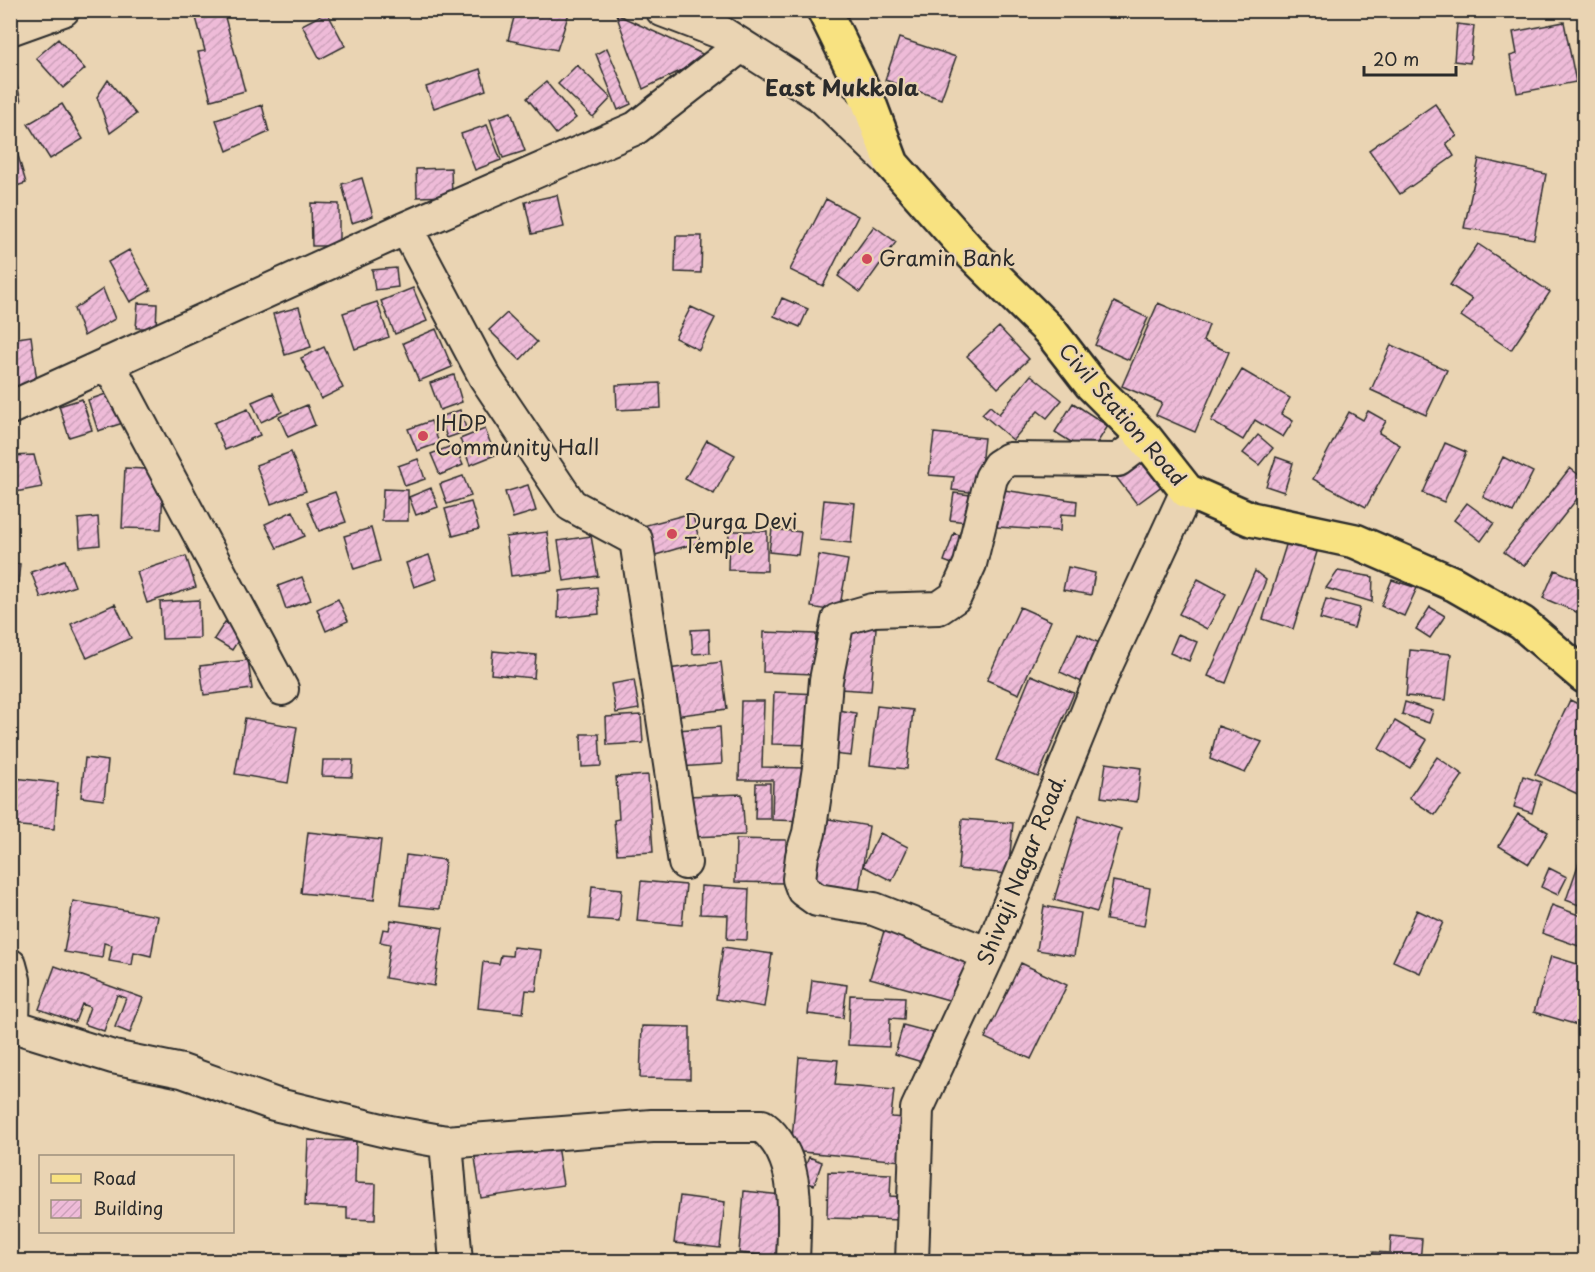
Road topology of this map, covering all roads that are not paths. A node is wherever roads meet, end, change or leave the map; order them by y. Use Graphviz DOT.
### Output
graph roads {
  1 [pos="63,10"];
  2 [pos="662,10"];
  3 [pos="824,10"];
  4 [pos="10,29"];
  5 [pos="741,46"];
  6 [pos="892,164"];
  7 [pos="406,228"];
  8 [pos="108,363"];
  9 [pos="10,408"];
  10 [pos="1146,439"];
  11 [pos="1187,491"];
  12 [pos="1584,675"];
  13 [pos="282,689"];
  14 [pos="685,863"];
  15 [pos="990,954"];
  16 [pos="10,965"];
  17 [pos="446,1142"];
  18 [pos="456,1262"];
  19 [pos="793,1262"];
  20 [pos="912,1262"];
  1 -- 4 [label="street"];
  2 -- 5 [label="street"];
  3 -- 6 [label="main road, Civil Station Road"];
  5 -- 6 [label="street"];
  5 -- 7 [label="street"];
  6 -- 10 [label="main road, Civil Station Road"];
  7 -- 8 [label="street"];
  7 -- 14 [label="street"];
  8 -- 9 [label="street"];
  8 -- 13 [label="street"];
  10 -- 11 [label="main road, Civil Station Road"];
  10 -- 15 [label="street"];
  11 -- 12 [label="main road, Civil Station Road"];
  11 -- 15 [label="street, Shivaji Nagar Road."];
  15 -- 20 [label="street, Shivaji Nagar Road."];
  16 -- 17 [label="street"];
  17 -- 18 [label="street"];
  17 -- 19 [label="street"];
}
